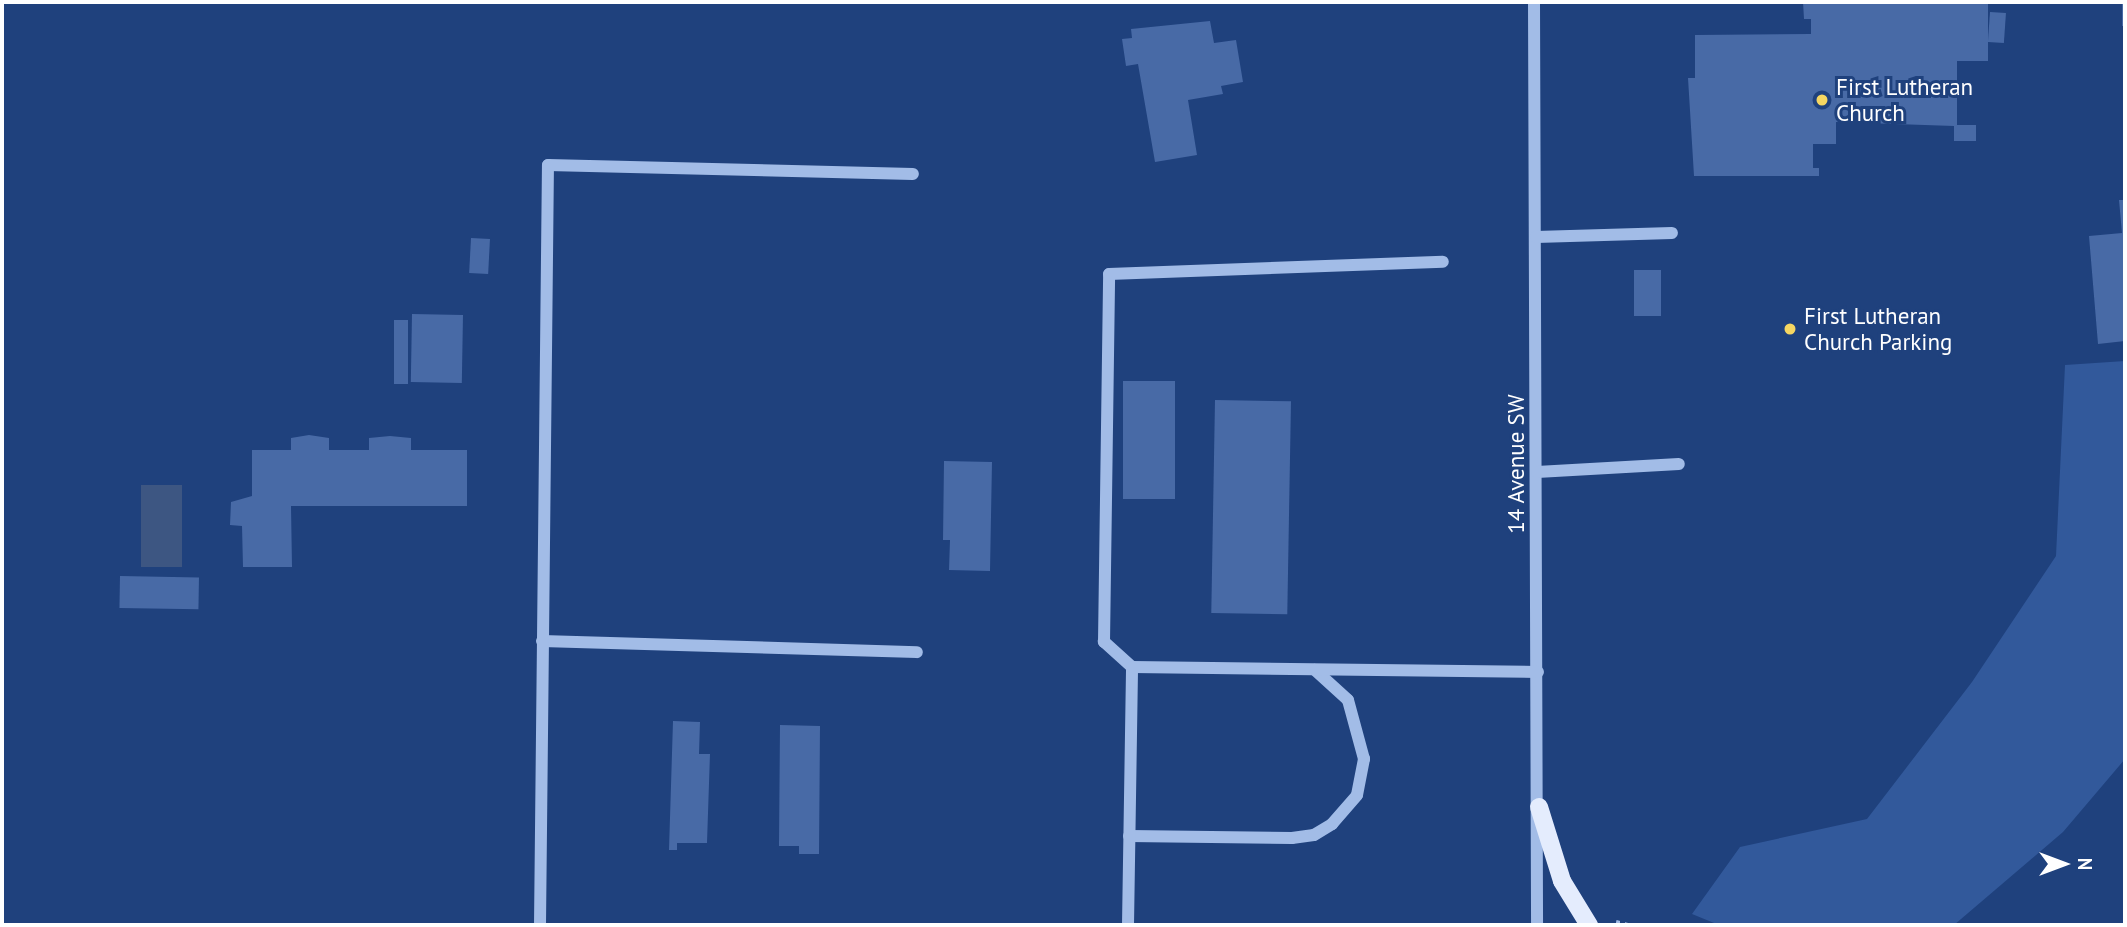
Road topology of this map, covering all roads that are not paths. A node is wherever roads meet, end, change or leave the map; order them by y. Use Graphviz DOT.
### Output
graph roads {
  1 [pos="1534,2"];
  2 [pos="913,174"];
  3 [pos="1672,233"];
  4 [pos="1536,237"];
  5 [pos="1443,262"];
  6 [pos="1679,464"];
  7 [pos="1537,472"];
  8 [pos="542,641"];
  9 [pos="917,652"];
  10 [pos="1132,667"];
  11 [pos="1315,670"];
  12 [pos="1538,672"];
  13 [pos="1539,807"];
  14 [pos="1129,836"];
  15 [pos="540,925"];
  16 [pos="1128,925"];
  17 [pos="1537,925"];
  18 [pos="1589,925"];
  1 -- 4 [label="street, 14 Avenue SW"];
  2 -- 8 [label="street"];
  3 -- 4 [label="street"];
  4 -- 7 [label="street, 14 Avenue SW"];
  5 -- 10 [label="street"];
  6 -- 7 [label="street"];
  7 -- 12 [label="street, 14 Avenue SW"];
  8 -- 9 [label="street"];
  8 -- 15 [label="street"];
  10 -- 11 [label="street"];
  10 -- 14 [label="street"];
  11 -- 12 [label="street"];
  11 -- 14 [label="street"];
  12 -- 13 [label="street, 14 Avenue SW"];
  13 -- 17 [label="street, 14 Avenue SW"];
  13 -- 18 [label="main road"];
  14 -- 16 [label="street"];
}
